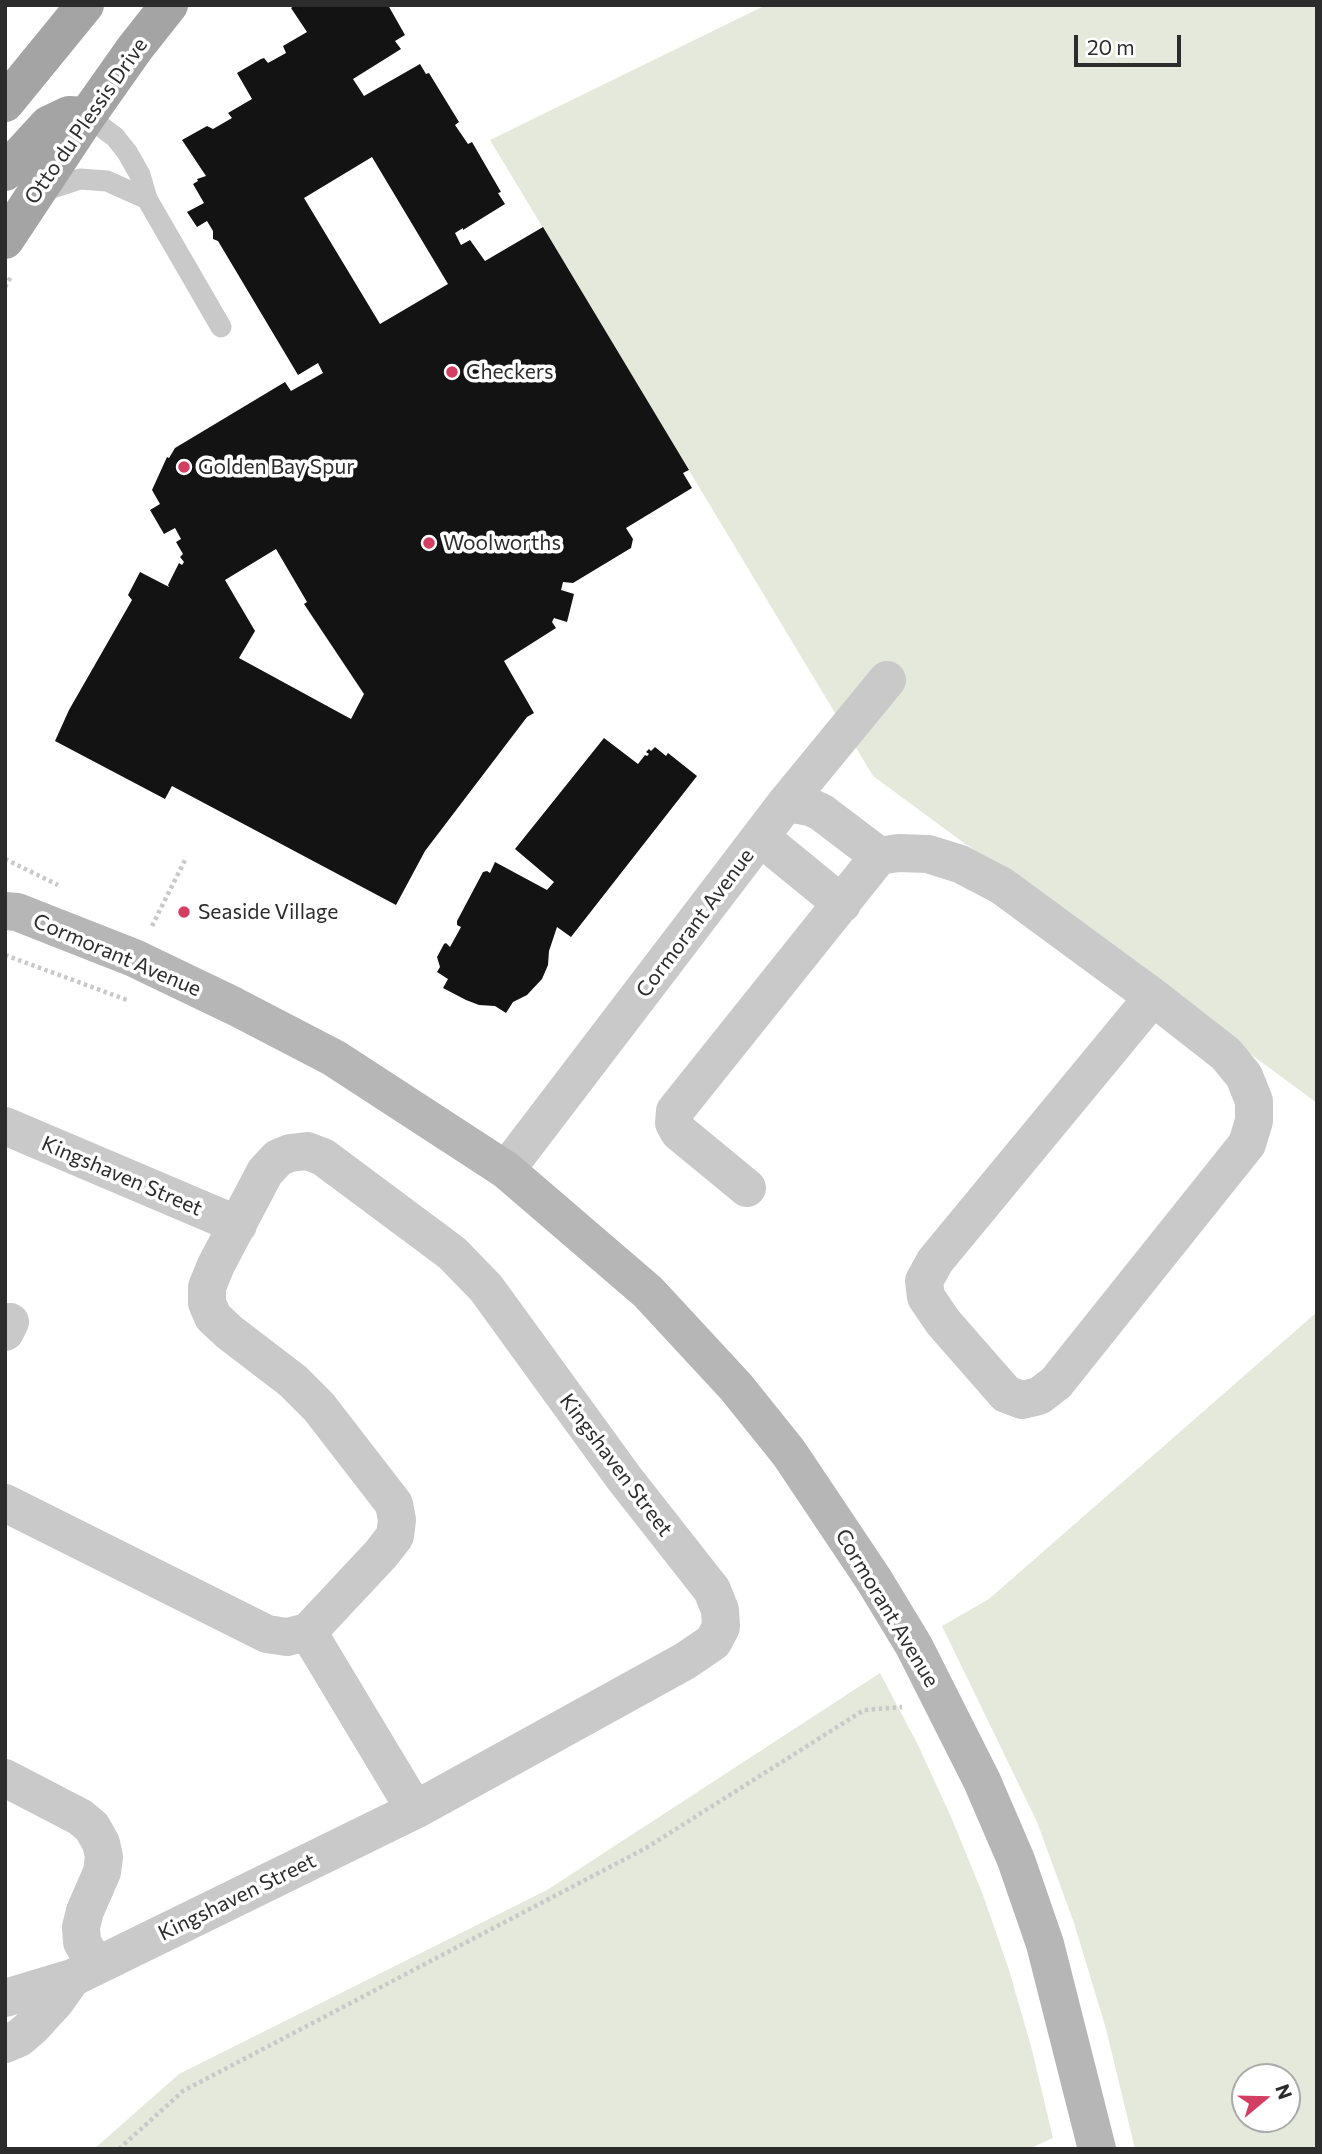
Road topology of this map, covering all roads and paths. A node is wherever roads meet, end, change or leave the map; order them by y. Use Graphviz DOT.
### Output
graph roads {
  1 [pos="85,5"];
  2 [pos="169,5"];
  3 [pos="5,103"];
  4 [pos="87,116"];
  5 [pos="20,183"];
  6 [pos="147,199"];
  7 [pos="5,240"];
  8 [pos="221,327"];
  9 [pos="887,680"];
  10 [pos="786,803"];
  11 [pos="760,837"];
  12 [pos="879,856"];
  13 [pos="186,858"];
  14 [pos="5,859"];
  15 [pos="69,890"];
  16 [pos="842,904"];
  17 [pos="9,909"];
  18 [pos="139,961"];
  19 [pos="1153,997"];
  20 [pos="5,1126"];
  21 [pos="506,1170"];
  22 [pos="747,1188"];
  23 [pos="239,1225"];
  24 [pos="5,1503"];
  25 [pos="308,1632"];
  26 [pos="913,1705"];
  27 [pos="5,1778"];
  28 [pos="415,1810"];
  29 [pos="84,1972"];
  30 [pos="5,1998"];
  31 [pos="5,2044"];
  32 [pos="119,2149"];
  33 [pos="1097,2149"];
  1 -- 3 [label="main road"];
  2 -- 4 [label="main road, Otto du Plessis Drive"];
  4 -- 5 [label="main road, Otto du Plessis Drive"];
  4 -- 6 [label="lane"];
  5 -- 6 [label="lane"];
  5 -- 7 [label="main road, Otto du Plessis Drive"];
  6 -- 8 [label="lane"];
  9 -- 10 [label="street, Cormorant Avenue"];
  10 -- 11 [label="street, Cormorant Avenue"];
  10 -- 12 [label="street"];
  11 -- 16 [label="street"];
  11 -- 21 [label="street, Cormorant Avenue"];
  12 -- 16 [label="street"];
  12 -- 19 [label="street"];
  13 -- 18 [label="path"];
  14 -- 15 [label="path"];
  16 -- 22 [label="street"];
  17 -- 18 [label="street, Cormorant Avenue"];
  18 -- 21 [label="street, Cormorant Avenue"];
  19 -- 19 [label="street"];
  20 -- 23 [label="street, Kingshaven Street"];
  21 -- 33 [label="street, Cormorant Avenue"];
  23 -- 25 [label="street, Kingshaven Street"];
  23 -- 28 [label="street, Kingshaven Street"];
  24 -- 25 [label="street"];
  25 -- 28 [label="street"];
  26 -- 32 [label="path"];
  27 -- 29 [label="street"];
  28 -- 29 [label="street, Kingshaven Street"];
  29 -- 30 [label="street, Kingshaven Street"];
  29 -- 31 [label="street, Kingshaven Street"];
}
